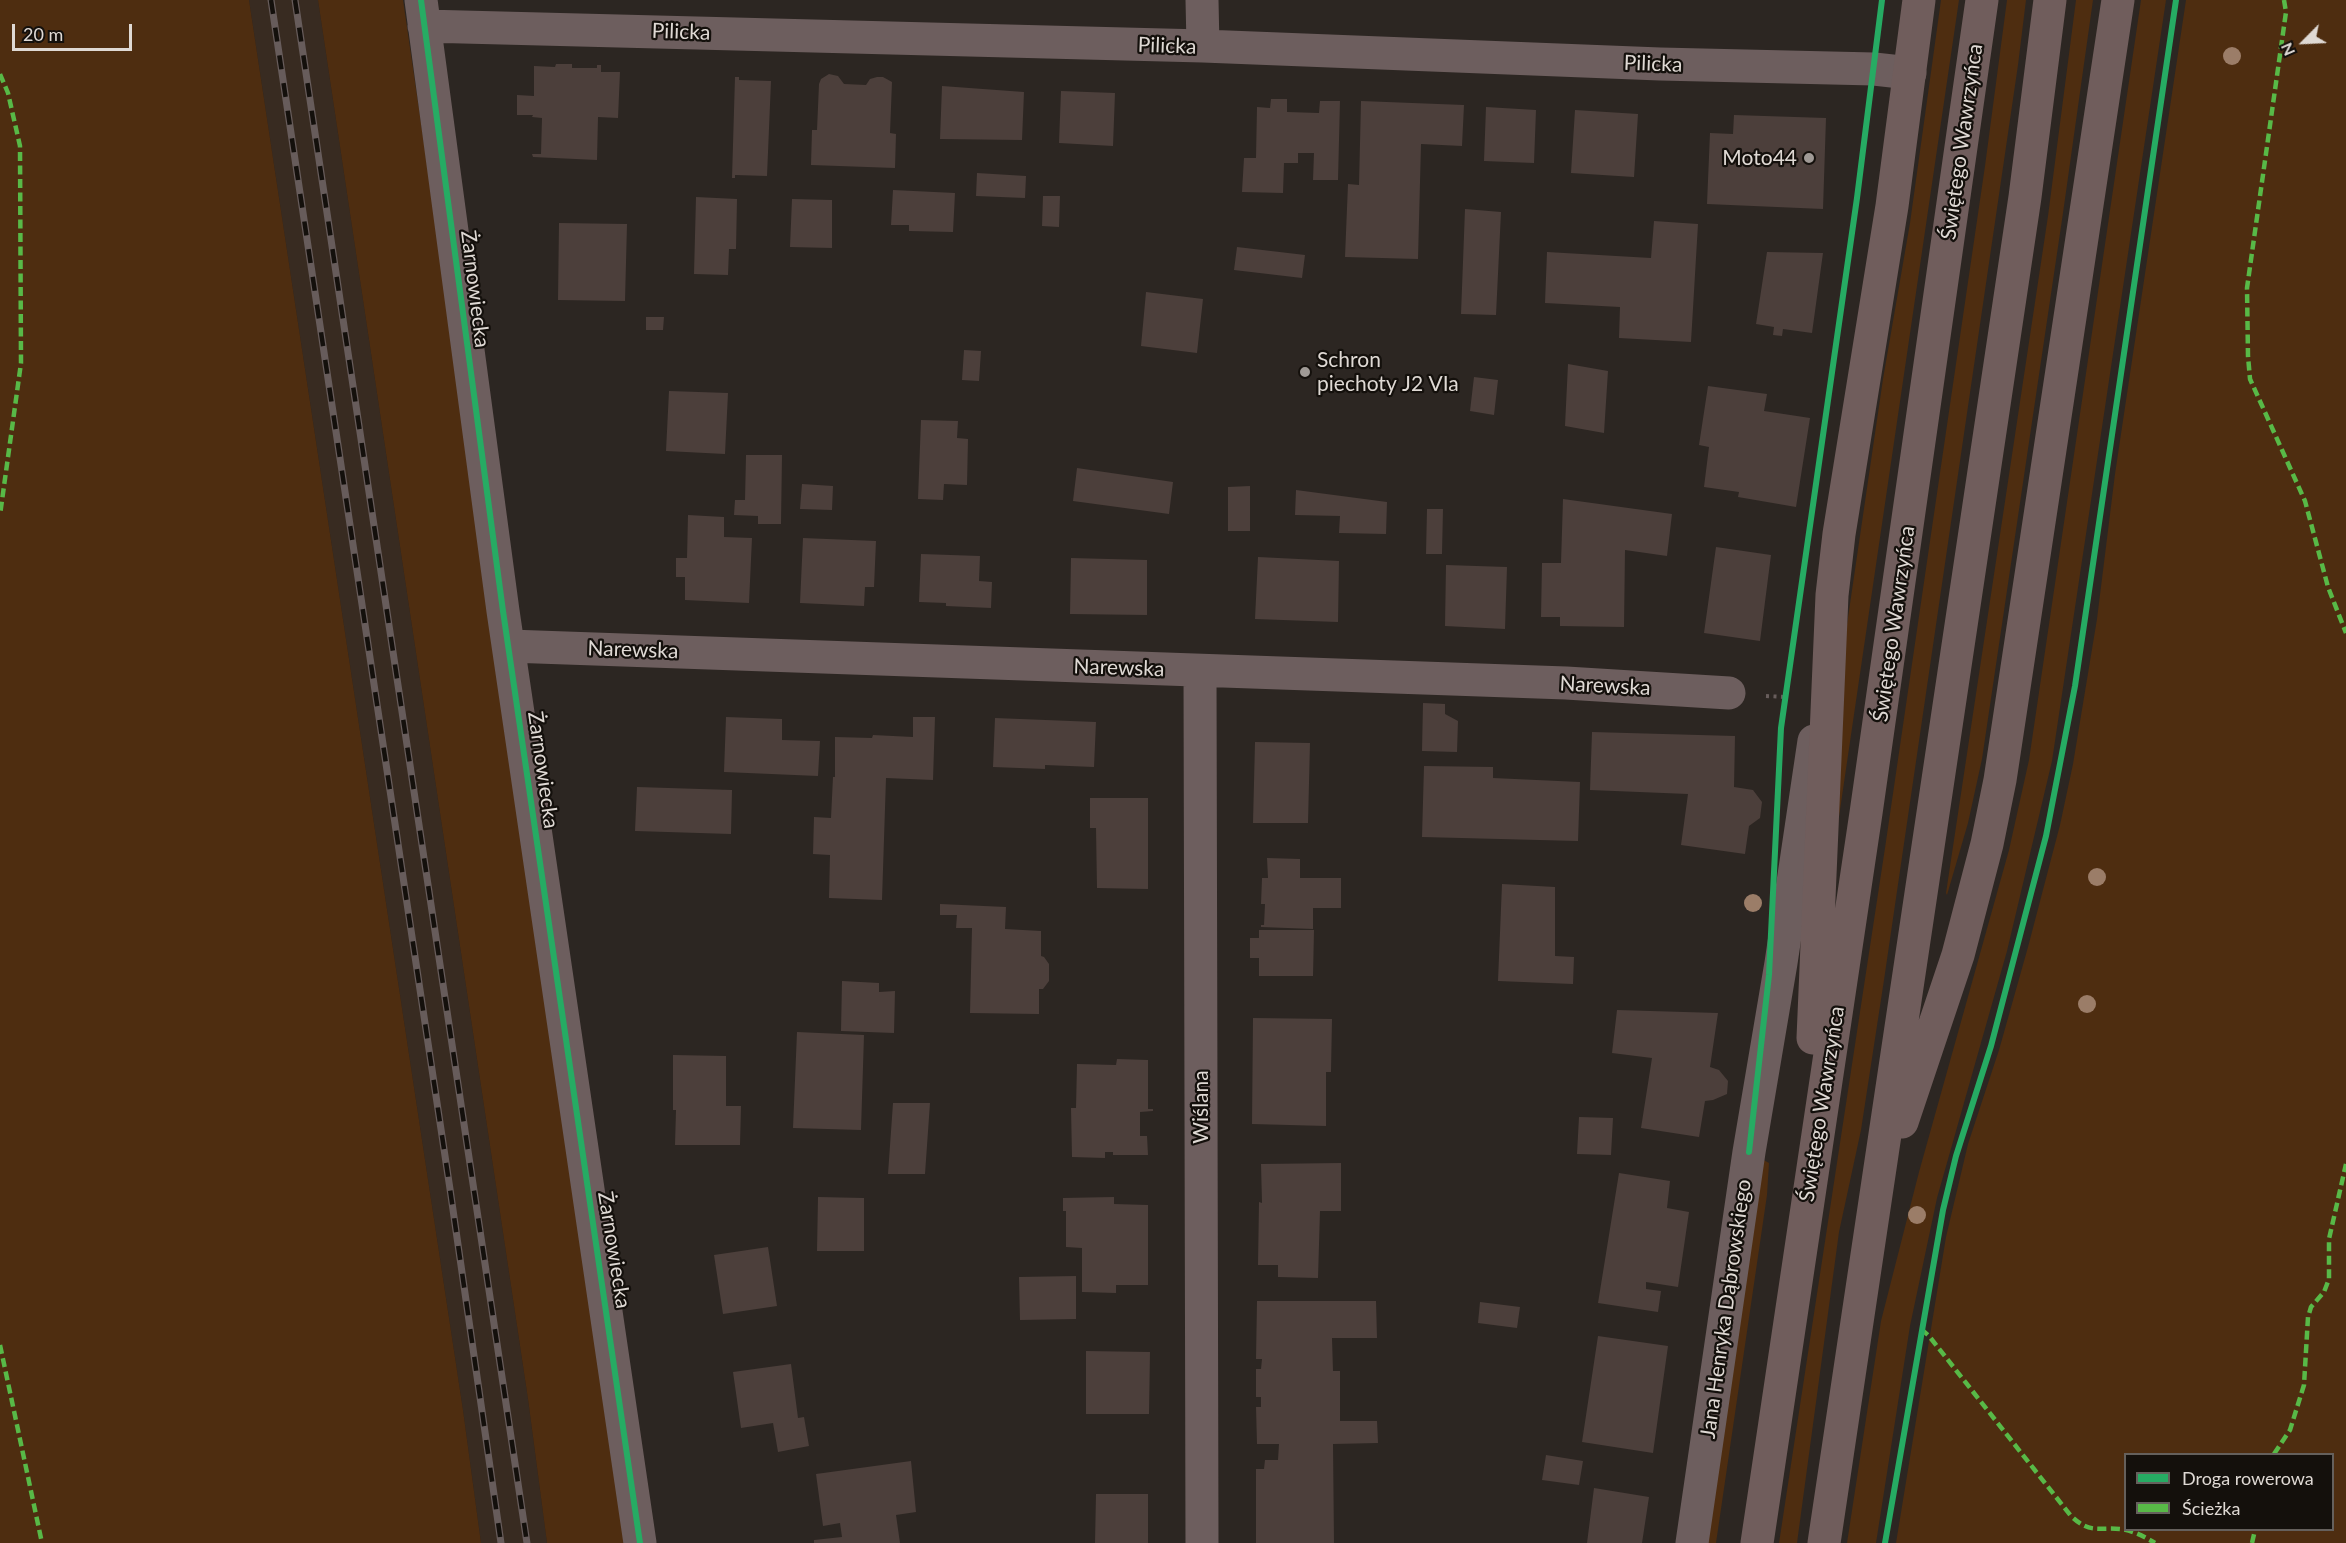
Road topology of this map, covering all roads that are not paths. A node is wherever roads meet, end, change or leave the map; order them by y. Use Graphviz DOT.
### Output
graph roads {
  1 [pos="1202,0"];
  2 [pos="1919,0"];
  3 [pos="1982,0"];
  4 [pos="2050,0"];
  5 [pos="2118,0"];
  6 [pos="423,13"];
  7 [pos="1203,46"];
  8 [pos="1910,73"];
  9 [pos="508,646"];
  10 [pos="1828,647"];
  11 [pos="1200,671"];
  12 [pos="1729,693"];
  13 [pos="1873,1209"];
  14 [pos="1801,1247"];
  15 [pos="640,1543"];
  16 [pos="1202,1543"];
  17 [pos="1692,1543"];
  18 [pos="1757,1543"];
  19 [pos="1824,1543"];
  1 -- 7 [label="street"];
  2 -- 8 [label="main road"];
  3 -- 14 [label="main road, Świętego Wawrzyńca"];
  4 -- 13 [label="main road"];
  5 -- 13 [label="main road"];
  6 -- 7 [label="street, Pilicka"];
  6 -- 9 [label="street, Żarnowiecka"];
  7 -- 8 [label="street, Pilicka"];
  8 -- 10 [label="main road"];
  9 -- 11 [label="street, Narewska"];
  9 -- 15 [label="street, Żarnowiecka"];
  10 -- 14 [label="main road"];
  10 -- 17 [label="street, Jana Henryka Dąbrowskiego"];
  11 -- 12 [label="street, Narewska"];
  11 -- 16 [label="street, Wiślana"];
  13 -- 19 [label="main road"];
  14 -- 18 [label="main road"];
}
